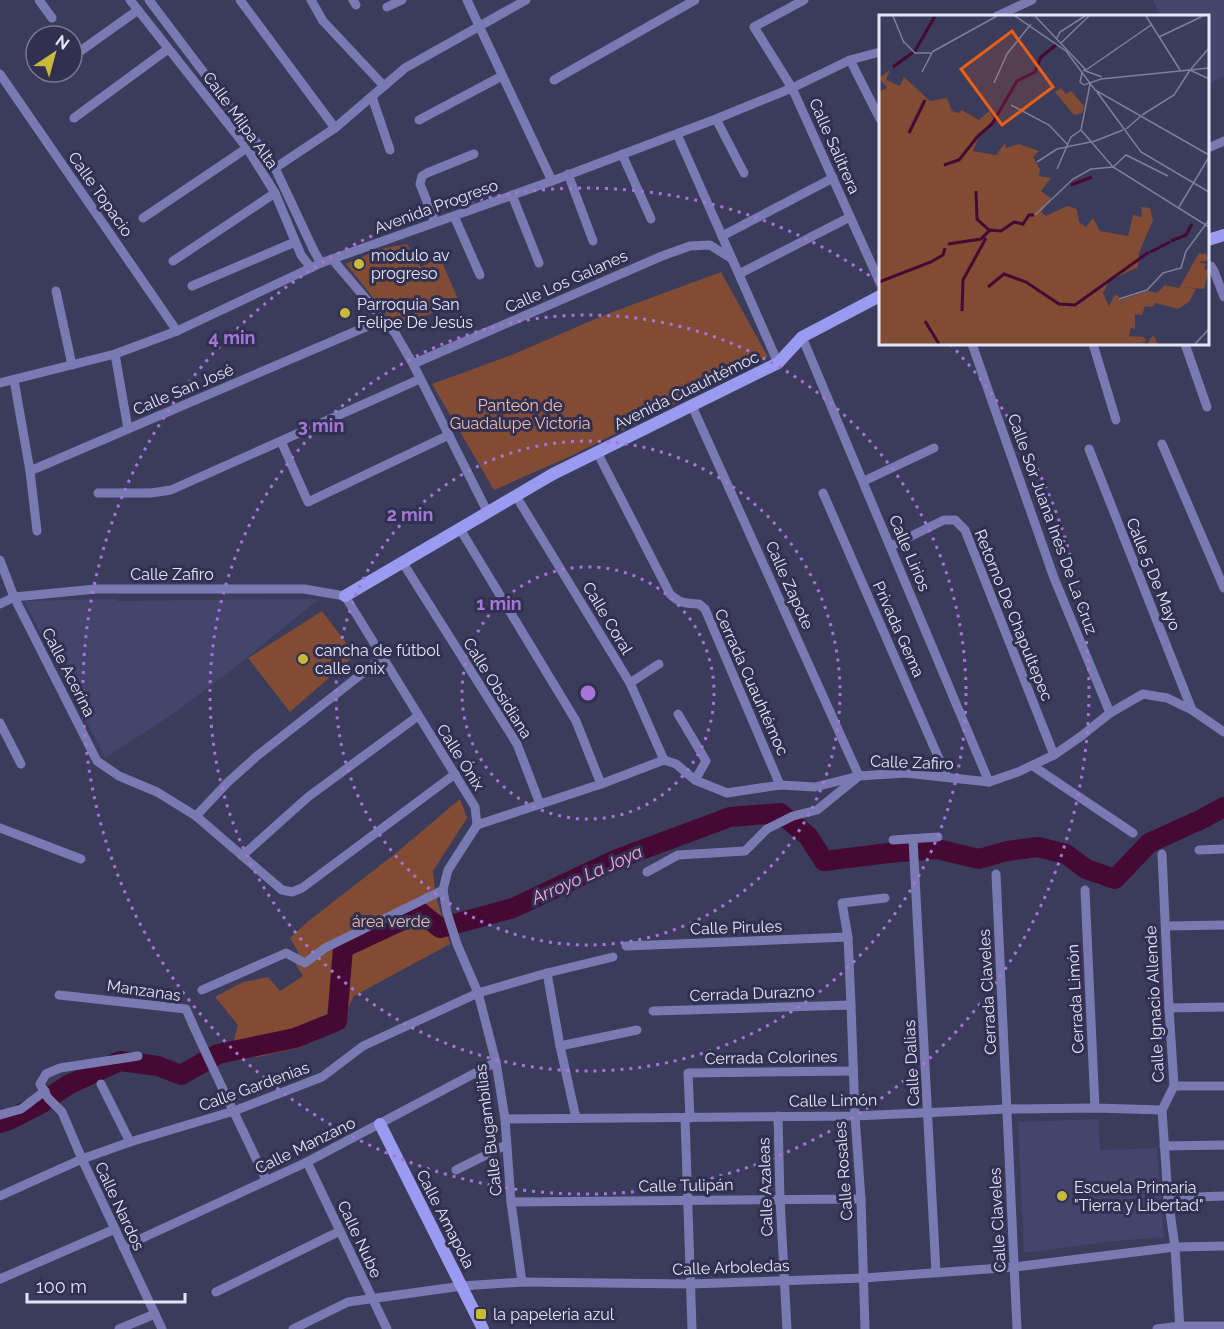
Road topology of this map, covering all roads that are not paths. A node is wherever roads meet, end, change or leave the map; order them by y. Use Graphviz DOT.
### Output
graph roads {
  1 [pos="39,0"];
  2 [pos="130,0"];
  3 [pos="149,0"];
  4 [pos="240,0"];
  5 [pos="311,0"];
  6 [pos="402,0"];
  7 [pos="467,0"];
  8 [pos="526,0"];
  9 [pos="695,0"];
  10 [pos="804,0"];
  11 [pos="1032,0"];
  12 [pos="1020,2"];
  13 [pos="387,7"];
  14 [pos="138,10"];
  15 [pos="999,15"];
  16 [pos="52,18"];
  17 [pos="479,26"];
  18 [pos="84,48"];
  19 [pos="168,49"];
  20 [pos="879,52"];
  21 [pos="850,60"];
  22 [pos="0,74"];
  23 [pos="502,76"];
  24 [pos="554,80"];
  25 [pos="384,86"];
  26 [pos="792,88"];
  27 [pos="372,97"];
  28 [pos="879,117"];
  29 [pos="74,118"];
  30 [pos="716,119"];
  31 [pos="419,120"];
  32 [pos="335,128"];
  33 [pos="677,134"];
  34 [pos="1224,141"];
  35 [pos="247,148"];
  36 [pos="1209,148"];
  37 [pos="390,150"];
  38 [pos="474,154"];
  39 [pos="622,154"];
  40 [pos="275,168"];
  41 [pos="744,173"];
  42 [pos="568,174"];
  43 [pos="833,178"];
  44 [pos="552,181"];
  45 [pos="275,194"];
  46 [pos="512,195"];
  47 [pos="453,216"];
  48 [pos="850,216"];
  49 [pos="142,218"];
  50 [pos="651,219"];
  51 [pos="435,222"];
  52 [pos="1224,235"];
  53 [pos="722,236"];
  54 [pos="1209,240"];
  55 [pos="593,241"];
  56 [pos="295,242"];
  57 [pos="332,259"];
  58 [pos="732,259"];
  59 [pos="173,261"];
  60 [pos="539,262"];
  61 [pos="321,263"];
  62 [pos="1209,267"];
  63 [pos="311,268"];
  64 [pos="739,274"];
  65 [pos="480,275"];
  66 [pos="879,281"];
  67 [pos="192,286"];
  68 [pos="56,291"];
  69 [pos="879,297"];
  70 [pos="1224,297"];
  71 [pos="382,320"];
  72 [pos="177,331"];
  73 [pos="802,337"];
  74 [pos="972,345"];
  75 [pos="1093,345"];
  76 [pos="1185,345"];
  77 [pos="116,354"];
  78 [pos="778,363"];
  79 [pos="413,364"];
  80 [pos="72,365"];
  81 [pos="420,379"];
  82 [pos="14,380"];
  83 [pos="0,383"];
  84 [pos="692,406"];
  85 [pos="1208,407"];
  86 [pos="1116,420"];
  87 [pos="128,429"];
  88 [pos="448,435"];
  89 [pos="281,441"];
  90 [pos="1162,444"];
  91 [pos="934,448"];
  92 [pos="1089,449"];
  93 [pos="597,452"];
  94 [pos="30,471"];
  95 [pos="864,481"];
  96 [pos="98,493"];
  97 [pos="823,493"];
  98 [pos="516,496"];
  99 [pos="488,513"];
  100 [pos="460,529"];
  101 [pos="37,531"];
  102 [pos="891,546"];
  103 [pos="0,560"];
  104 [pos="403,563"];
  105 [pos="1224,588"];
  106 [pos="345,596"];
  107 [pos="14,597"];
  108 [pos="0,604"];
  109 [pos="382,658"];
  110 [pos="659,664"];
  111 [pos="630,683"];
  112 [pos="1192,710"];
  113 [pos="1110,712"];
  114 [pos="678,714"];
  115 [pos="418,716"];
  116 [pos="0,723"];
  117 [pos="1224,732"];
  118 [pos="1054,755"];
  119 [pos="664,760"];
  120 [pos="21,764"];
  121 [pos="1033,766"];
  122 [pos="455,774"];
  123 [pos="860,776"];
  124 [pos="947,777"];
  125 [pos="695,780"];
  126 [pos="989,782"];
  127 [pos="601,784"];
  128 [pos="780,785"];
  129 [pos="540,804"];
  130 [pos="196,816"];
  131 [pos="477,825"];
  132 [pos="0,828"];
  133 [pos="1133,833"];
  134 [pos="938,837"];
  135 [pos="913,839"];
  136 [pos="893,840"];
  137 [pos="1224,849"];
  138 [pos="1199,850"];
  139 [pos="1162,854"];
  140 [pos="242,856"];
  141 [pos="81,858"];
  142 [pos="647,872"];
  143 [pos="996,874"];
  144 [pos="443,890"];
  145 [pos="1085,890"];
  146 [pos="885,898"];
  147 [pos="1224,925"];
  148 [pos="1166,926"];
  149 [pos="848,937"];
  150 [pos="626,946"];
  151 [pos="613,957"];
  152 [pos="547,973"];
  153 [pos="202,990"];
  154 [pos="478,993"];
  155 [pos="59,995"];
  156 [pos="851,1005"];
  157 [pos="1224,1007"];
  158 [pos="1169,1008"];
  159 [pos="653,1011"];
  160 [pos="637,1030"];
  161 [pos="560,1046"];
  162 [pos="138,1056"];
  163 [pos="496,1062"];
  164 [pos="853,1071"];
  165 [pos="101,1084"];
  166 [pos="1174,1086"];
  167 [pos="1224,1086"];
  168 [pos="46,1094"];
  169 [pos="1095,1108"];
  170 [pos="1007,1109"];
  171 [pos="1162,1110"];
  172 [pos="234,1111"];
  173 [pos="929,1113"];
  174 [pos="0,1115"];
  175 [pos="778,1116"];
  176 [pos="855,1116"];
  177 [pos="576,1118"];
  178 [pos="687,1118"];
  179 [pos="505,1119"];
  180 [pos="380,1124"];
  181 [pos="130,1142"];
  182 [pos="506,1145"];
  183 [pos="1224,1145"];
  184 [pos="1164,1146"];
  185 [pos="82,1159"];
  186 [pos="307,1162"];
  187 [pos="456,1170"];
  188 [pos="266,1180"];
  189 [pos="0,1196"];
  190 [pos="1224,1196"];
  191 [pos="1168,1198"];
  192 [pos="780,1199"];
  193 [pos="861,1199"];
  194 [pos="687,1200"];
  195 [pos="511,1202"];
  196 [pos="115,1229"];
  197 [pos="340,1231"];
  198 [pos="1224,1246"];
  199 [pos="123,1247"];
  200 [pos="1175,1247"];
  201 [pos="1015,1267"];
  202 [pos="936,1273"];
  203 [pos="864,1278"];
  204 [pos="0,1279"];
  205 [pos="784,1281"];
  206 [pos="522,1282"];
  207 [pos="690,1284"];
  208 [pos="462,1286"];
  209 [pos="216,1292"];
  210 [pos="372,1299"];
  211 [pos="155,1314"];
  212 [pos="1224,1326"];
  213 [pos="1180,1328"];
  214 [pos="119,1329"];
  215 [pos="162,1329"];
  216 [pos="293,1329"];
  217 [pos="387,1329"];
  218 [pos="483,1329"];
  219 [pos="692,1329"];
  220 [pos="787,1329"];
  221 [pos="865,1329"];
  222 [pos="1017,1329"];
  223 [pos="1157,1329"];
  1 -- 16 [label="street"];
  2 -- 14 [label="street, Calle Milpa Alta"];
  3 -- 40 [label="street, Calle Milpa Alta"];
  4 -- 32 [label="street"];
  5 -- 25 [label="street"];
  6 -- 13 [label="street"];
  7 -- 17 [label="street"];
  8 -- 17 [label="street"];
  9 -- 24 [label="street"];
  10 -- 26 [label="street, Calle Salitrera"];
  11 -- 12 [label="street"];
  12 -- 15 [label="street"];
  14 -- 18 [label="street"];
  14 -- 19 [label="street, Calle Milpa Alta"];
  17 -- 23 [label="street"];
  17 -- 25 [label="street"];
  19 -- 29 [label="street"];
  19 -- 35 [label="street, Calle Milpa Alta"];
  20 -- 21 [label="street, Avenida Progreso"];
  21 -- 26 [label="street, Avenida Progreso"];
  21 -- 28 [label="street"];
  22 -- 72 [label="street, Calle Topacio"];
  23 -- 31 [label="street"];
  23 -- 44 [label="street"];
  25 -- 27 [label="street"];
  26 -- 30 [label="street, Avenida Progreso"];
  26 -- 43 [label="street, Calle Salitrera"];
  27 -- 32 [label="street"];
  27 -- 37 [label="street"];
  30 -- 33 [label="street, Avenida Progreso"];
  30 -- 41 [label="street"];
  32 -- 40 [label="street"];
  33 -- 39 [label="street, Avenida Progreso"];
  33 -- 53 [label="street"];
  34 -- 36 [label="street"];
  35 -- 45 [label="street, Calle Milpa Alta"];
  35 -- 49 [label="street"];
  38 -- 51 [label="street"];
  39 -- 42 [label="street, Avenida Progreso"];
  39 -- 50 [label="street"];
  40 -- 61 [label="street, Calle Milpa Alta"];
  42 -- 44 [label="street, Avenida Progreso"];
  42 -- 55 [label="street"];
  43 -- 48 [label="street, Calle Salitrera"];
  43 -- 53 [label="street"];
  44 -- 46 [label="street, Avenida Progreso"];
  45 -- 56 [label="street, Calle Milpa Alta"];
  45 -- 59 [label="street"];
  46 -- 47 [label="street, Avenida Progreso"];
  46 -- 60 [label="street"];
  47 -- 51 [label="street, Avenida Progreso"];
  47 -- 65 [label="street"];
  48 -- 64 [label="street"];
  48 -- 66 [label="street, Calle Salitrera"];
  51 -- 57 [label="street, Avenida Progreso"];
  52 -- 54 [label="main road"];
  53 -- 58 [label="street"];
  56 -- 63 [label="street, Calle Milpa Alta"];
  56 -- 67 [label="street"];
  57 -- 61 [label="street, Avenida Progreso"];
  57 -- 71 [label="street"];
  58 -- 64 [label="street"];
  58 -- 79 [label="street, Calle Los Galanes"];
  61 -- 63 [label="street, Avenida Progreso"];
  62 -- 70 [label="street"];
  63 -- 72 [label="street, Avenida Progreso"];
  64 -- 78 [label="street"];
  68 -- 80 [label="street"];
  69 -- 73 [label="main road, Avenida Cuauhtémoc"];
  71 -- 79 [label="street"];
  71 -- 87 [label="street, Calle San José"];
  72 -- 77 [label="street, Avenida Progreso"];
  73 -- 78 [label="main road, Avenida Cuauhtémoc"];
  73 -- 95 [label="street, Calle Lirios"];
  74 -- 113 [label="street, Calle Sor Juana Inés De La Cruz"];
  75 -- 86 [label="street"];
  76 -- 85 [label="street"];
  77 -- 80 [label="street, Avenida Progreso"];
  77 -- 87 [label="street, Calle San José"];
  78 -- 84 [label="main road, Avenida Cuauhtémoc"];
  79 -- 81 [label="street"];
  80 -- 82 [label="street, Avenida Progreso"];
  81 -- 88 [label="street"];
  81 -- 89 [label="street"];
  82 -- 83 [label="street, Avenida Progreso"];
  82 -- 94 [label="street"];
  84 -- 93 [label="main road, Avenida Cuauhtémoc"];
  84 -- 123 [label="street, Calle Zapote"];
  87 -- 94 [label="street, Calle San José"];
  88 -- 89 [label="street"];
  88 -- 99 [label="street"];
  89 -- 96 [label="street"];
  90 -- 105 [label="street"];
  91 -- 95 [label="street"];
  92 -- 112 [label="street, Calle 5 De Mayo"];
  93 -- 98 [label="main road, Avenida Cuauhtémoc"];
  93 -- 128 [label="street, Cerrada Cuauhtémoc"];
  94 -- 101 [label="street"];
  95 -- 102 [label="street, Calle Lirios"];
  97 -- 124 [label="street, Privada Gema"];
  98 -- 99 [label="main road, Avenida Cuauhtémoc"];
  98 -- 111 [label="street, Calle Coral"];
  99 -- 100 [label="main road, Avenida Cuauhtémoc"];
  100 -- 104 [label="main road, Avenida Cuauhtémoc"];
  100 -- 127 [label="street"];
  102 -- 118 [label="street, Retorno De Chapultepec"];
  102 -- 126 [label="street, Calle Lirios"];
  103 -- 107 [label="street, Calle Acerina"];
  104 -- 106 [label="main road, Avenida Cuauhtémoc"];
  104 -- 129 [label="street, Calle Obsidiana"];
  106 -- 107 [label="street, Calle Zafiro"];
  106 -- 109 [label="street, Calle Ónix"];
  107 -- 108 [label="street, Calle Zafiro"];
  107 -- 130 [label="street, Calle Acerina"];
  109 -- 115 [label="street, Calle Ónix"];
  109 -- 130 [label="street"];
  110 -- 111 [label="street"];
  111 -- 119 [label="street, Calle Coral"];
  112 -- 113 [label="street, Calle Zafiro"];
  112 -- 117 [label="street, Calle Zafiro"];
  113 -- 118 [label="street, Calle Zafiro"];
  114 -- 125 [label="street"];
  115 -- 122 [label="street, Calle Ónix"];
  115 -- 140 [label="street"];
  116 -- 120 [label="street"];
  118 -- 121 [label="street, Calle Zafiro"];
  119 -- 125 [label="street, Calle Zafiro"];
  119 -- 127 [label="street"];
  121 -- 126 [label="street, Calle Zafiro"];
  121 -- 133 [label="street"];
  122 -- 131 [label="street, Calle Ónix"];
  122 -- 140 [label="street"];
  123 -- 124 [label="street, Calle Zafiro"];
  123 -- 128 [label="street, Calle Zafiro"];
  123 -- 142 [label="street"];
  124 -- 126 [label="street, Calle Zafiro"];
  125 -- 128 [label="street, Calle Zafiro"];
  127 -- 129 [label="street"];
  129 -- 131 [label="street"];
  130 -- 140 [label="street"];
  131 -- 144 [label="street"];
  132 -- 141 [label="street"];
  134 -- 135 [label="street"];
  135 -- 136 [label="street"];
  135 -- 173 [label="street, Calle Dalias"];
  137 -- 138 [label="street"];
  139 -- 148 [label="street, Calle Ignacio Allende"];
  143 -- 170 [label="street, Cerrada Claveles"];
  144 -- 153 [label="street"];
  144 -- 154 [label="street, Calle Bugambilias"];
  145 -- 169 [label="street, Cerrada Limón"];
  146 -- 149 [label="street, Calle Rosales"];
  147 -- 148 [label="street"];
  148 -- 158 [label="street, Calle Ignacio Allende"];
  149 -- 150 [label="street, Calle Pirules"];
  149 -- 156 [label="street, Calle Rosales"];
  151 -- 152 [label="street"];
  152 -- 154 [label="street"];
  152 -- 161 [label="street"];
  154 -- 163 [label="street, Calle Bugambilias"];
  154 -- 172 [label="street, Calle Gardenias"];
  155 -- 172 [label="street, Manzanas"];
  156 -- 159 [label="street, Cerrada Durazno"];
  156 -- 164 [label="street, Calle Rosales"];
  157 -- 158 [label="street"];
  158 -- 166 [label="street, Calle Ignacio Allende"];
  160 -- 161 [label="street"];
  161 -- 177 [label="street"];
  162 -- 168 [label="street"];
  163 -- 179 [label="street, Calle Bugambilias"];
  163 -- 180 [label="street, Calle Manzano"];
  164 -- 176 [label="street, Calle Rosales"];
  164 -- 178 [label="street, Cerrada Colorines"];
  165 -- 181 [label="street"];
  166 -- 167 [label="street"];
  166 -- 171 [label="street, Calle Ignacio Allende"];
  168 -- 174 [label="street"];
  168 -- 185 [label="street, Calle Nardos"];
  169 -- 170 [label="street, Calle Limón"];
  169 -- 171 [label="street, Calle Limón"];
  170 -- 173 [label="street, Calle Limón"];
  170 -- 201 [label="street, Calle Claveles"];
  171 -- 184 [label="street, Calle Ignacio Allende"];
  172 -- 181 [label="street, Calle Gardenias"];
  172 -- 188 [label="street"];
  173 -- 176 [label="street, Calle Limón"];
  173 -- 202 [label="street, Calle Dalias"];
  175 -- 176 [label="street, Calle Limón"];
  175 -- 178 [label="street, Calle Limón"];
  175 -- 192 [label="street, Calle Azaleas"];
  176 -- 193 [label="street, Calle Rosales"];
  177 -- 178 [label="street, Calle Limón"];
  177 -- 179 [label="street, Calle Limón"];
  178 -- 194 [label="street"];
  179 -- 182 [label="street, Calle Bugambilias"];
  180 -- 186 [label="street, Calle Manzano"];
  180 -- 208 [label="main road, Calle Amapola"];
  181 -- 185 [label="street, Calle Gardenias"];
  182 -- 187 [label="street"];
  182 -- 195 [label="street, Calle Bugambilias"];
  183 -- 184 [label="street"];
  184 -- 191 [label="street, Calle Ignacio Allende"];
  185 -- 189 [label="street, Calle Gardenias"];
  185 -- 196 [label="street, Calle Nardos"];
  186 -- 188 [label="street, Calle Manzano"];
  186 -- 197 [label="street, Calle Nube"];
  188 -- 199 [label="street, Calle Manzano"];
  190 -- 191 [label="street"];
  191 -- 200 [label="street, Calle Ignacio Allende"];
  192 -- 193 [label="street, Calle Tulipán"];
  192 -- 194 [label="street, Calle Tulipán"];
  192 -- 205 [label="street, Calle Azaleas"];
  193 -- 203 [label="street, Calle Rosales"];
  194 -- 195 [label="street, Calle Tulipán"];
  194 -- 207 [label="street"];
  195 -- 206 [label="street, Calle Bugambilias"];
  196 -- 199 [label="street, Calle Nardos"];
  196 -- 204 [label="street"];
  197 -- 209 [label="street"];
  197 -- 210 [label="street, Calle Nube"];
  198 -- 200 [label="street, Calle Arboledas"];
  199 -- 211 [label="street, Calle Nardos"];
  200 -- 201 [label="street, Calle Arboledas"];
  200 -- 213 [label="street, Calle Ignacio Allende"];
  201 -- 202 [label="street, Calle Arboledas"];
  201 -- 222 [label="street, Calle Claveles"];
  202 -- 203 [label="street, Calle Arboledas"];
  203 -- 205 [label="street, Calle Arboledas"];
  203 -- 221 [label="street, Calle Rosales"];
  205 -- 207 [label="street, Calle Arboledas"];
  205 -- 220 [label="street, Calle Azaleas"];
  206 -- 207 [label="street, Calle Arboledas"];
  206 -- 208 [label="street, Calle Arboledas"];
  207 -- 219 [label="street"];
  208 -- 210 [label="street, Calle Arboledas"];
  208 -- 218 [label="main road, Calle Amapola"];
  210 -- 216 [label="street, Calle Arboledas"];
  210 -- 217 [label="street, Calle Nube"];
  211 -- 214 [label="street"];
  211 -- 215 [label="street, Calle Nardos"];
  212 -- 213 [label="street"];
  213 -- 223 [label="street"];
}
